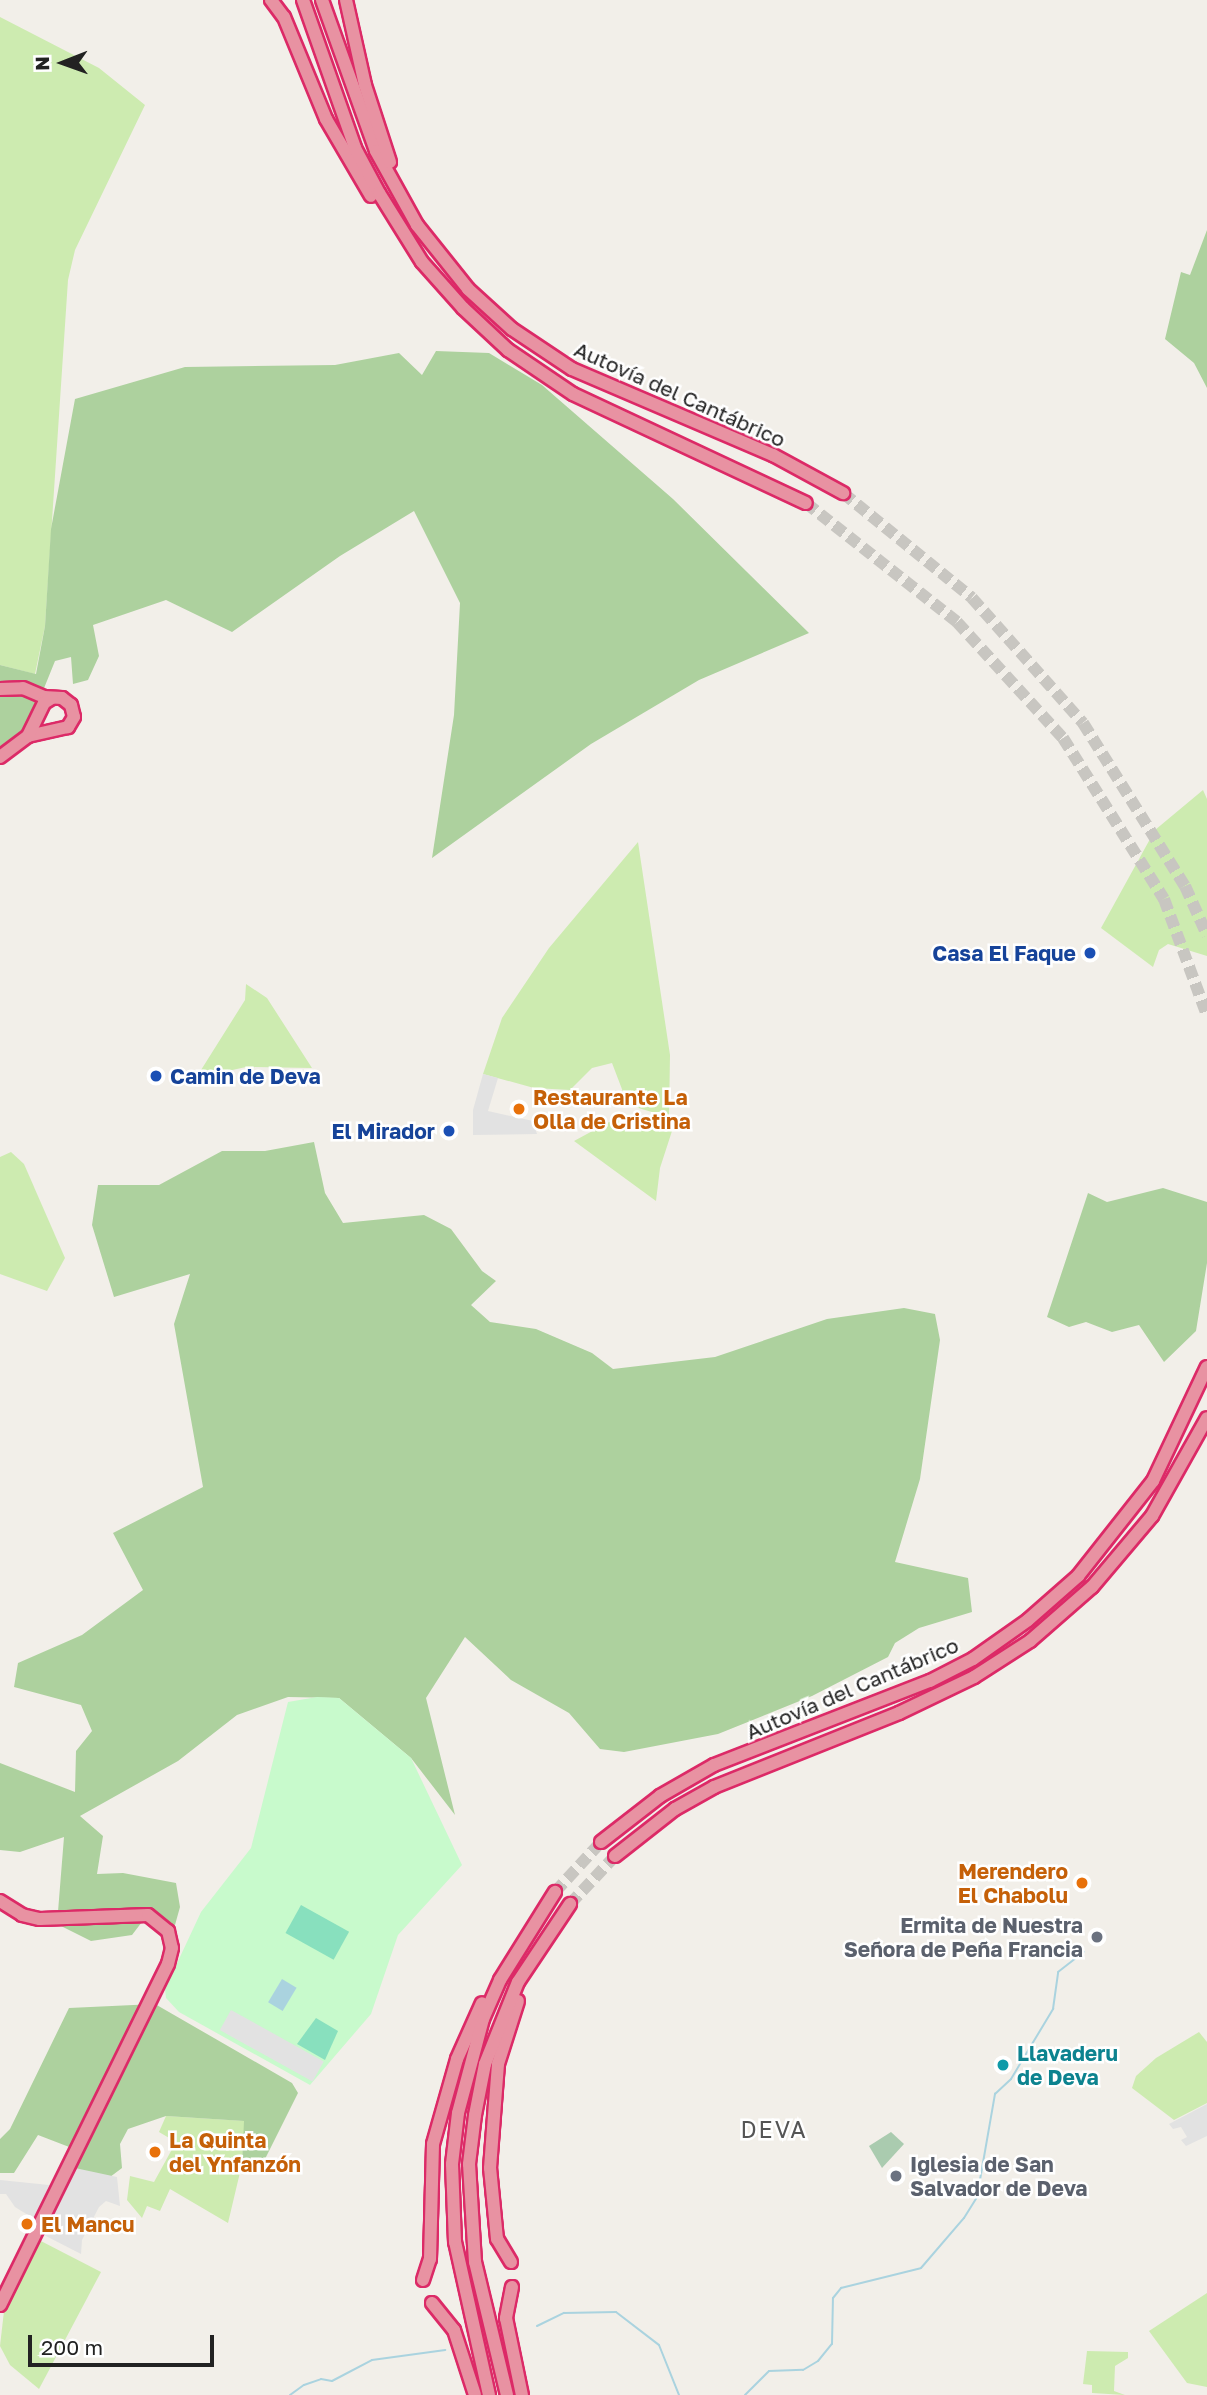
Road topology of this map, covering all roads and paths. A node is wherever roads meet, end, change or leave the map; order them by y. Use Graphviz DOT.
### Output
graph roads {
  1 [pos="271,0"];
  2 [pos="303,0"];
  3 [pos="322,0"];
  4 [pos="346,0"];
  5 [pos="427,238"];
  6 [pos="422,262"];
  7 [pos="843,493"];
  8 [pos="806,503"];
  9 [pos="0,689"];
  10 [pos="29,691"];
  11 [pos="52,698"];
  12 [pos="40,712"];
  13 [pos="52,731"];
  14 [pos="28,736"];
  15 [pos="0,757"];
  16 [pos="1207,1367"];
  17 [pos="1207,1418"];
  18 [pos="601,1842"];
  19 [pos="615,1856"];
  20 [pos="555,1892"];
  21 [pos="0,1901"];
  22 [pos="547,1904"];
  23 [pos="511,2262"];
  24 [pos="423,2280"];
  25 [pos="512,2287"];
  26 [pos="432,2303"];
  27 [pos="1,2304"];
  28 [pos="475,2395"];
  29 [pos="489,2395"];
  30 [pos="508,2395"];
  31 [pos="522,2395"];
  1 -- 6 [label="highway"];
  2 -- 6 [label="highway, Autovía del Cantábrico"];
  3 -- 5 [label="highway, Autovía del Cantábrico"];
  4 -- 5 [label="highway"];
  5 -- 7 [label="highway, Autovía del Cantábrico"];
  6 -- 8 [label="highway, Autovía del Cantábrico"];
  9 -- 10 [label="highway"];
  10 -- 11 [label="highway"];
  10 -- 12 [label="highway"];
  11 -- 12 [label="highway"];
  11 -- 13 [label="highway"];
  12 -- 13 [label="highway"];
  12 -- 14 [label="highway"];
  13 -- 14 [label="highway"];
  14 -- 15 [label="highway"];
  16 -- 18 [label="highway, Autovía del Cantábrico"];
  17 -- 19 [label="highway, Autovía del Cantábrico"];
  20 -- 22 [label="highway"];
  21 -- 27 [label="highway"];
  22 -- 24 [label="highway"];
  22 -- 29 [label="highway"];
  23 -- 30 [label="highway"];
  25 -- 31 [label="highway"];
  26 -- 28 [label="highway"];
}
